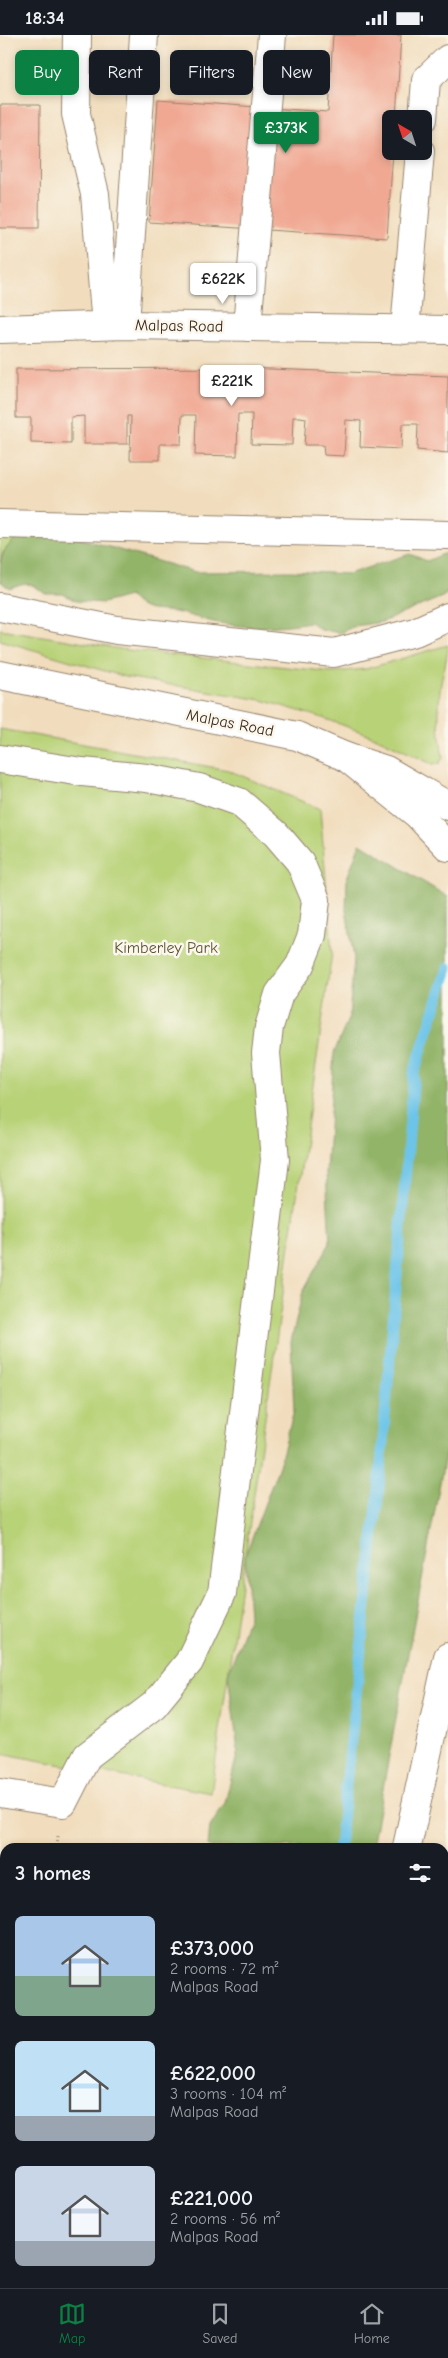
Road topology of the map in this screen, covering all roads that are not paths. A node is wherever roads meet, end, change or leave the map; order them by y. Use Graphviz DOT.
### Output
graph roads {
  1 [pos="77,35"];
  2 [pos="144,35"];
  3 [pos="272,35"];
  4 [pos="448,59"];
  5 [pos="424,110"];
  6 [pos="419,160"];
  7 [pos="116,325"];
  8 [pos="247,327"];
  9 [pos="0,329"];
  10 [pos="405,330"];
  11 [pos="448,330"];
  12 [pos="0,524"];
  13 [pos="448,535"];
  14 [pos="0,607"];
  15 [pos="448,617"];
  16 [pos="0,675"];
  17 [pos="346,757"];
  18 [pos="0,759"];
  19 [pos="448,806"];
  20 [pos="448,847"];
  21 [pos="448,1657"];
  22 [pos="0,1793"];
  23 [pos="408,1843"];
  1 -- 7 [label="main road"];
  2 -- 7 [label="main road"];
  3 -- 8 [label="main road"];
  4 -- 5 [label="main road"];
  6 -- 10 [label="main road"];
  7 -- 8 [label="main road, Malpas Road"];
  7 -- 9 [label="main road, Malpas Road"];
  8 -- 10 [label="main road, Malpas Road"];
  10 -- 11 [label="main road, Malpas Road"];
  12 -- 13 [label="main road"];
  14 -- 15 [label="main road"];
  16 -- 17 [label="main road, Malpas Road"];
  17 -- 19 [label="main road, Malpas Road"];
  17 -- 20 [label="main road"];
  18 -- 22 [label="main road"];
  21 -- 23 [label="main road"];
}
